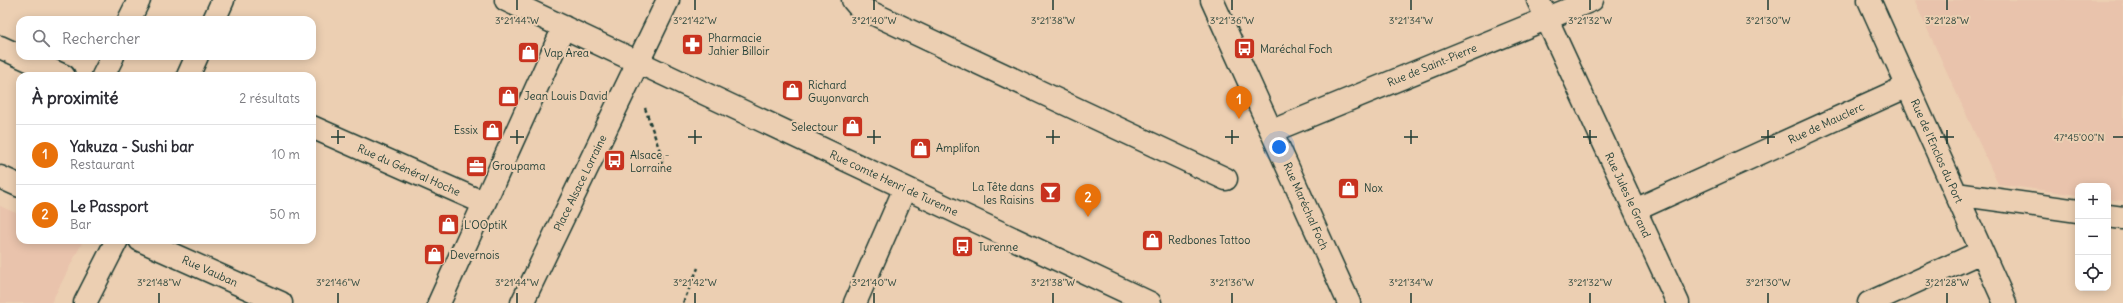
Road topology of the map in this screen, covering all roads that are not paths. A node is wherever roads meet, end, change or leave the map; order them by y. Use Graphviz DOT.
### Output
graph roads {
  1 [pos="139,0"];
  2 [pos="223,0"];
  3 [pos="506,0"];
  4 [pos="668,0"];
  5 [pos="853,0"];
  6 [pos="1212,0"];
  7 [pos="1592,0"];
  8 [pos="1869,0"];
  9 [pos="1542,9"];
  10 [pos="132,16"];
  11 [pos="216,16"];
  12 [pos="564,27"];
  13 [pos="0,47"];
  14 [pos="16,54"];
  15 [pos="29,60"];
  16 [pos="110,60"];
  17 [pos="638,62"];
  18 [pos="55,72"];
  19 [pos="105,72"];
  20 [pos="1908,86"];
  21 [pos="316,129"];
  22 [pos="1272,131"];
  23 [pos="0,177"];
  24 [pos="1226,179"];
  25 [pos="16,184"];
  26 [pos="905,188"];
  27 [pos="1956,194"];
  28 [pos="484,203"];
  29 [pos="1635,210"];
  30 [pos="2075,212"];
  31 [pos="2111,216"];
  32 [pos="2123,218"];
  33 [pos="115,244"];
  34 [pos="149,244"];
  35 [pos="1981,252"];
  36 [pos="85,303"];
  37 [pos="281,303"];
  38 [pos="439,303"];
  39 [pos="522,303"];
  40 [pos="855,303"];
  41 [pos="1150,303"];
  42 [pos="1348,303"];
  43 [pos="1678,303"];
  44 [pos="1869,303"];
  45 [pos="2005,303"];
  1 -- 10 [label="street"];
  2 -- 11 [label="street"];
  3 -- 12 [label="street, Rue comte Henri de Turenne"];
  4 -- 17 [label="street, Place Alsace Lorraine"];
  5 -- 24 [label="street"];
  6 -- 22 [label="street, Rue Maréchal Foch"];
  7 -- 9 [label="street, Rue de Saint-Pierre"];
  8 -- 20 [label="street, Rue de l'Enclos du Port"];
  9 -- 22 [label="street, Rue de Saint-Pierre"];
  9 -- 29 [label="street, Rue Jules le Grand"];
  12 -- 17 [label="street, Rue comte Henri de Turenne"];
  12 -- 28 [label="street"];
  13 -- 14 [label="street"];
  15 -- 18 [label="street"];
  16 -- 19 [label="street"];
  17 -- 26 [label="street, Rue comte Henri de Turenne"];
  17 -- 39 [label="street, Place Alsace Lorraine"];
  20 -- 27 [label="street, Rue de l'Enclos du Port"];
  20 -- 29 [label="street, Rue de Mauclerc"];
  21 -- 28 [label="street, Rue du Général Hoche"];
  22 -- 42 [label="street, Rue Maréchal Foch"];
  23 -- 25 [label="street"];
  26 -- 40 [label="street"];
  26 -- 41 [label="street, Rue comte Henri de Turenne"];
  27 -- 30 [label="street"];
  27 -- 35 [label="street, Rue de l'Enclos du Port"];
  28 -- 38 [label="street"];
  29 -- 43 [label="street, Rue Jules le Grand"];
  31 -- 32 [label="street"];
  33 -- 36 [label="street"];
  34 -- 37 [label="street, Rue Vauban"];
  35 -- 44 [label="street"];
  35 -- 45 [label="street, Rue de l'Enclos du Port"];
}
